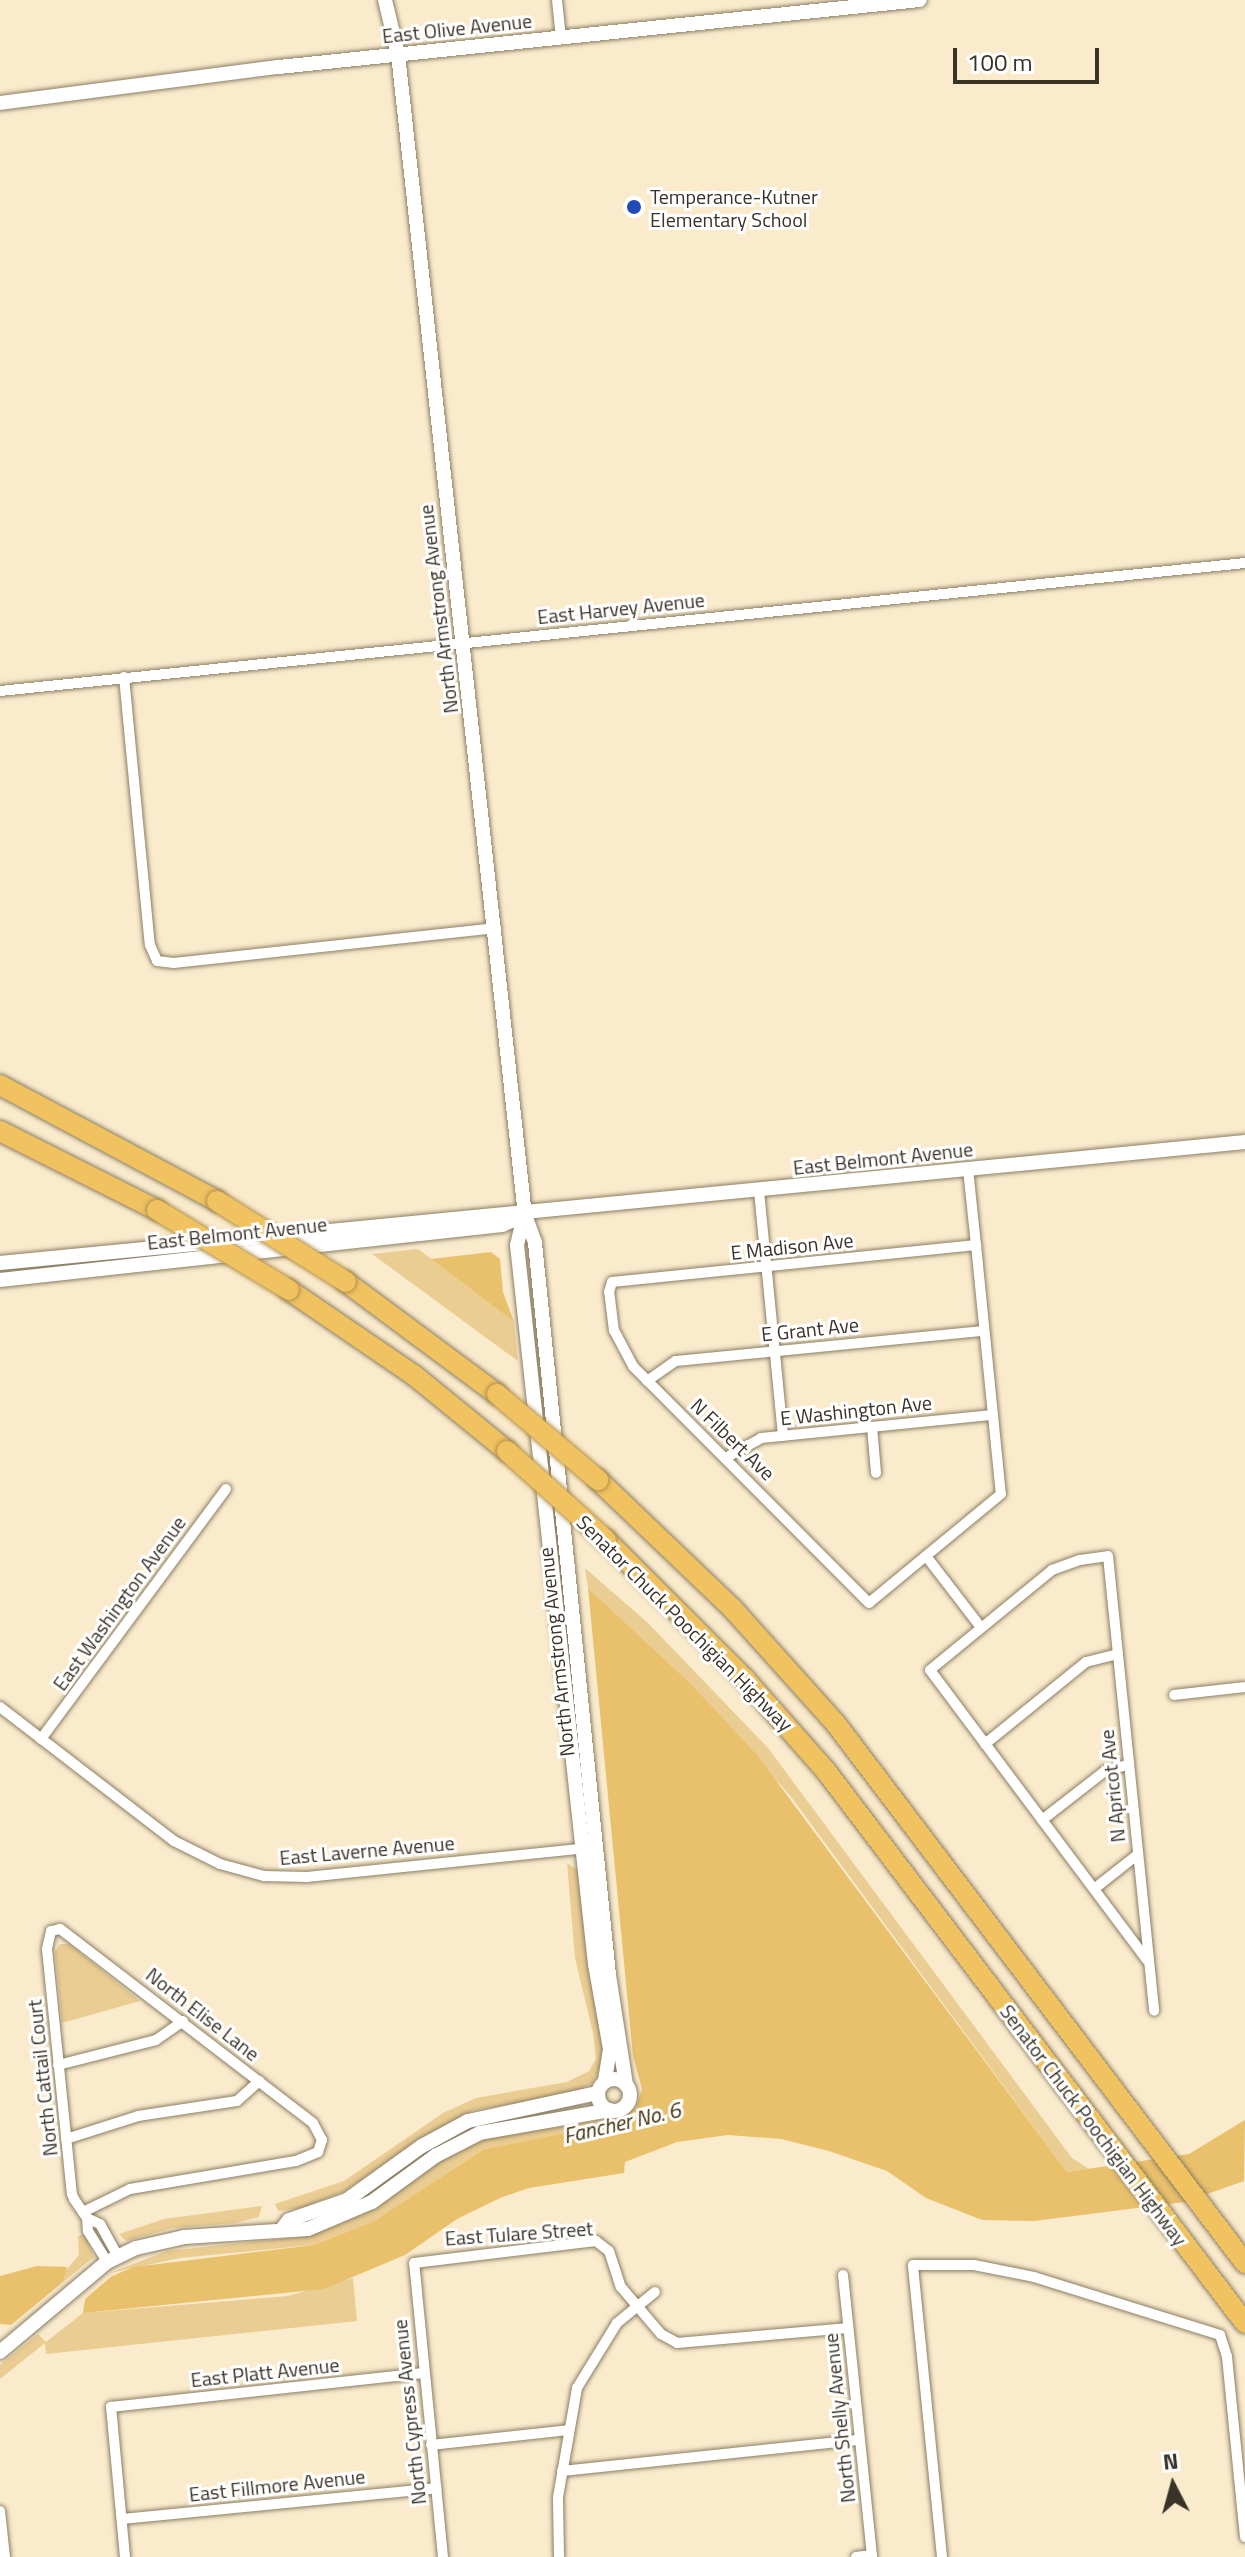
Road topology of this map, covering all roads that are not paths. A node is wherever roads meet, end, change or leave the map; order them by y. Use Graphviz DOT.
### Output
graph roads {
  1 [pos="385,0"];
  2 [pos="557,0"];
  3 [pos="920,0"];
  4 [pos="561,37"];
  5 [pos="398,54"];
  6 [pos="0,103"];
  7 [pos="1245,563"];
  8 [pos="461,642"];
  9 [pos="124,677"];
  10 [pos="0,691"];
  11 [pos="496,928"];
  12 [pos="0,1083"];
  13 [pos="0,1131"];
  14 [pos="1245,1142"];
  15 [pos="968,1169"];
  16 [pos="759,1191"];
  17 [pos="525,1215"];
  18 [pos="976,1245"];
  19 [pos="0,1263"];
  20 [pos="767,1266"];
  21 [pos="0,1280"];
  22 [pos="612,1282"];
  23 [pos="984,1331"];
  24 [pos="775,1351"];
  25 [pos="647,1381"];
  26 [pos="993,1415"];
  27 [pos="872,1427"];
  28 [pos="783,1436"];
  29 [pos="729,1456"];
  30 [pos="876,1473"];
  31 [pos="226,1489"];
  32 [pos="926,1556"];
  33 [pos="980,1626"];
  34 [pos="1118,1654"];
  35 [pos="1245,1687"];
  36 [pos="1174,1695"];
  37 [pos="0,1707"];
  38 [pos="41,1739"];
  39 [pos="985,1744"];
  40 [pos="1128,1765"];
  41 [pos="1042,1820"];
  42 [pos="589,1847"];
  43 [pos="1137,1855"];
  44 [pos="1094,1889"];
  45 [pos="51,1931"];
  46 [pos="1147,1960"];
  47 [pos="1154,2011"];
  48 [pos="183,2021"];
  49 [pos="58,2065"];
  50 [pos="259,2081"];
  51 [pos="626,2085"];
  52 [pos="602,2087"];
  53 [pos="610,2110"];
  54 [pos="66,2139"];
  55 [pos="1206,2213"];
  56 [pos="85,2215"];
  57 [pos="282,2229"];
  58 [pos="1245,2245"];
  59 [pos="113,2259"];
  60 [pos="414,2263"];
  61 [pos="1245,2263"];
  62 [pos="843,2275"];
  63 [pos="655,2292"];
  64 [pos="637,2305"];
  65 [pos="1245,2323"];
  66 [pos="848,2328"];
  67 [pos="0,2352"];
  68 [pos="423,2373"];
  69 [pos="568,2430"];
  70 [pos="859,2440"];
  71 [pos="431,2445"];
  72 [pos="562,2471"];
  73 [pos="436,2488"];
  74 [pos="0,2511"];
  75 [pos="122,2519"];
  76 [pos="1245,2537"];
  77 [pos="872,2556"];
  78 [pos="5,2557"];
  79 [pos="125,2557"];
  80 [pos="443,2557"];
  81 [pos="559,2557"];
  82 [pos="856,2557"];
  83 [pos="942,2557"];
  1 -- 5 [label="street, North Armstrong Avenue"];
  2 -- 4 [label="street"];
  3 -- 4 [label="street, East Olive Avenue"];
  4 -- 5 [label="street, East Olive Avenue"];
  5 -- 6 [label="street, East Olive Avenue"];
  5 -- 8 [label="street, North Armstrong Avenue"];
  7 -- 8 [label="street, East Harvey Avenue"];
  8 -- 9 [label="street, East Harvey Avenue"];
  8 -- 11 [label="street, North Armstrong Avenue"];
  9 -- 10 [label="street, East Harvey Avenue"];
  9 -- 11 [label="street"];
  11 -- 17 [label="street, North Armstrong Avenue"];
  12 -- 55 [label="highway, Senator Chuck Poochigian Highway, bridge"];
  13 -- 65 [label="highway, Senator Chuck Poochigian Highway, bridge"];
  14 -- 15 [label="street, East Belmont Avenue"];
  15 -- 16 [label="street, East Belmont Avenue"];
  15 -- 18 [label="street"];
  16 -- 17 [label="street, East Belmont Avenue"];
  16 -- 20 [label="street"];
  17 -- 19 [label="street, East Belmont Avenue"];
  17 -- 21 [label="street, East Belmont Avenue"];
  17 -- 42 [label="street, North Armstrong Avenue"];
  18 -- 20 [label="street, E Madison Ave"];
  18 -- 23 [label="street"];
  20 -- 22 [label="street, E Madison Ave"];
  20 -- 24 [label="street"];
  22 -- 25 [label="street, N Filbert Ave"];
  23 -- 24 [label="street, E Grant Ave"];
  23 -- 26 [label="street"];
  24 -- 25 [label="street, E Grant Ave"];
  24 -- 28 [label="street"];
  25 -- 29 [label="street, N Filbert Ave"];
  26 -- 27 [label="street, E Washington Ave"];
  26 -- 32 [label="street"];
  27 -- 28 [label="street, E Washington Ave"];
  27 -- 30 [label="street"];
  28 -- 29 [label="street, E Washington Ave"];
  29 -- 32 [label="street, N Filbert Ave"];
  31 -- 38 [label="street, East Washington Avenue"];
  32 -- 33 [label="street"];
  33 -- 34 [label="street, N Apricot Ave"];
  33 -- 39 [label="street"];
  34 -- 39 [label="street"];
  34 -- 40 [label="street, N Apricot Ave"];
  35 -- 36 [label="street"];
  37 -- 38 [label="street, East Laverne Avenue"];
  38 -- 42 [label="street, East Laverne Avenue"];
  39 -- 41 [label="street"];
  40 -- 41 [label="street"];
  40 -- 43 [label="street, N Apricot Ave"];
  41 -- 44 [label="street"];
  42 -- 51 [label="street, North Armstrong Avenue"];
  42 -- 52 [label="street, North Armstrong Avenue"];
  43 -- 44 [label="street"];
  43 -- 46 [label="street, N Apricot Ave"];
  44 -- 46 [label="street"];
  45 -- 48 [label="street, North Elise Lane"];
  45 -- 49 [label="street, North Cattail Court"];
  46 -- 47 [label="street, N Apricot Ave"];
  48 -- 49 [label="street"];
  48 -- 50 [label="street, North Elise Lane"];
  49 -- 54 [label="street, North Cattail Court"];
  50 -- 54 [label="street"];
  50 -- 56 [label="street, North Elise Lane"];
  51 -- 52 [label="street"];
  51 -- 53 [label="street"];
  52 -- 53 [label="street"];
  52 -- 57 [label="street"];
  53 -- 57 [label="street"];
  54 -- 56 [label="street, North Cattail Court"];
  55 -- 58 [label="highway"];
  55 -- 61 [label="highway, Senator Chuck Poochigian Highway"];
  56 -- 59 [label="street, North Cattail Court"];
  57 -- 59 [label="street"];
  59 -- 67 [label="street"];
  60 -- 64 [label="street, East Tulare Street"];
  60 -- 68 [label="street, North Cypress Avenue"];
  62 -- 66 [label="street, North Shelly Avenue"];
  63 -- 64 [label="street"];
  64 -- 66 [label="street"];
  64 -- 69 [label="street"];
  66 -- 70 [label="street, North Shelly Avenue"];
  68 -- 71 [label="street, North Cypress Avenue"];
  68 -- 75 [label="street, East Platt Avenue"];
  69 -- 71 [label="street"];
  69 -- 72 [label="street"];
  70 -- 72 [label="street"];
  70 -- 77 [label="street, North Shelly Avenue"];
  71 -- 73 [label="street, North Cypress Avenue"];
  72 -- 81 [label="street"];
  73 -- 75 [label="street, East Fillmore Avenue"];
  73 -- 80 [label="street, North Cypress Avenue"];
  74 -- 78 [label="street"];
  75 -- 79 [label="street"];
  76 -- 83 [label="street"];
  77 -- 82 [label="street"];
}
